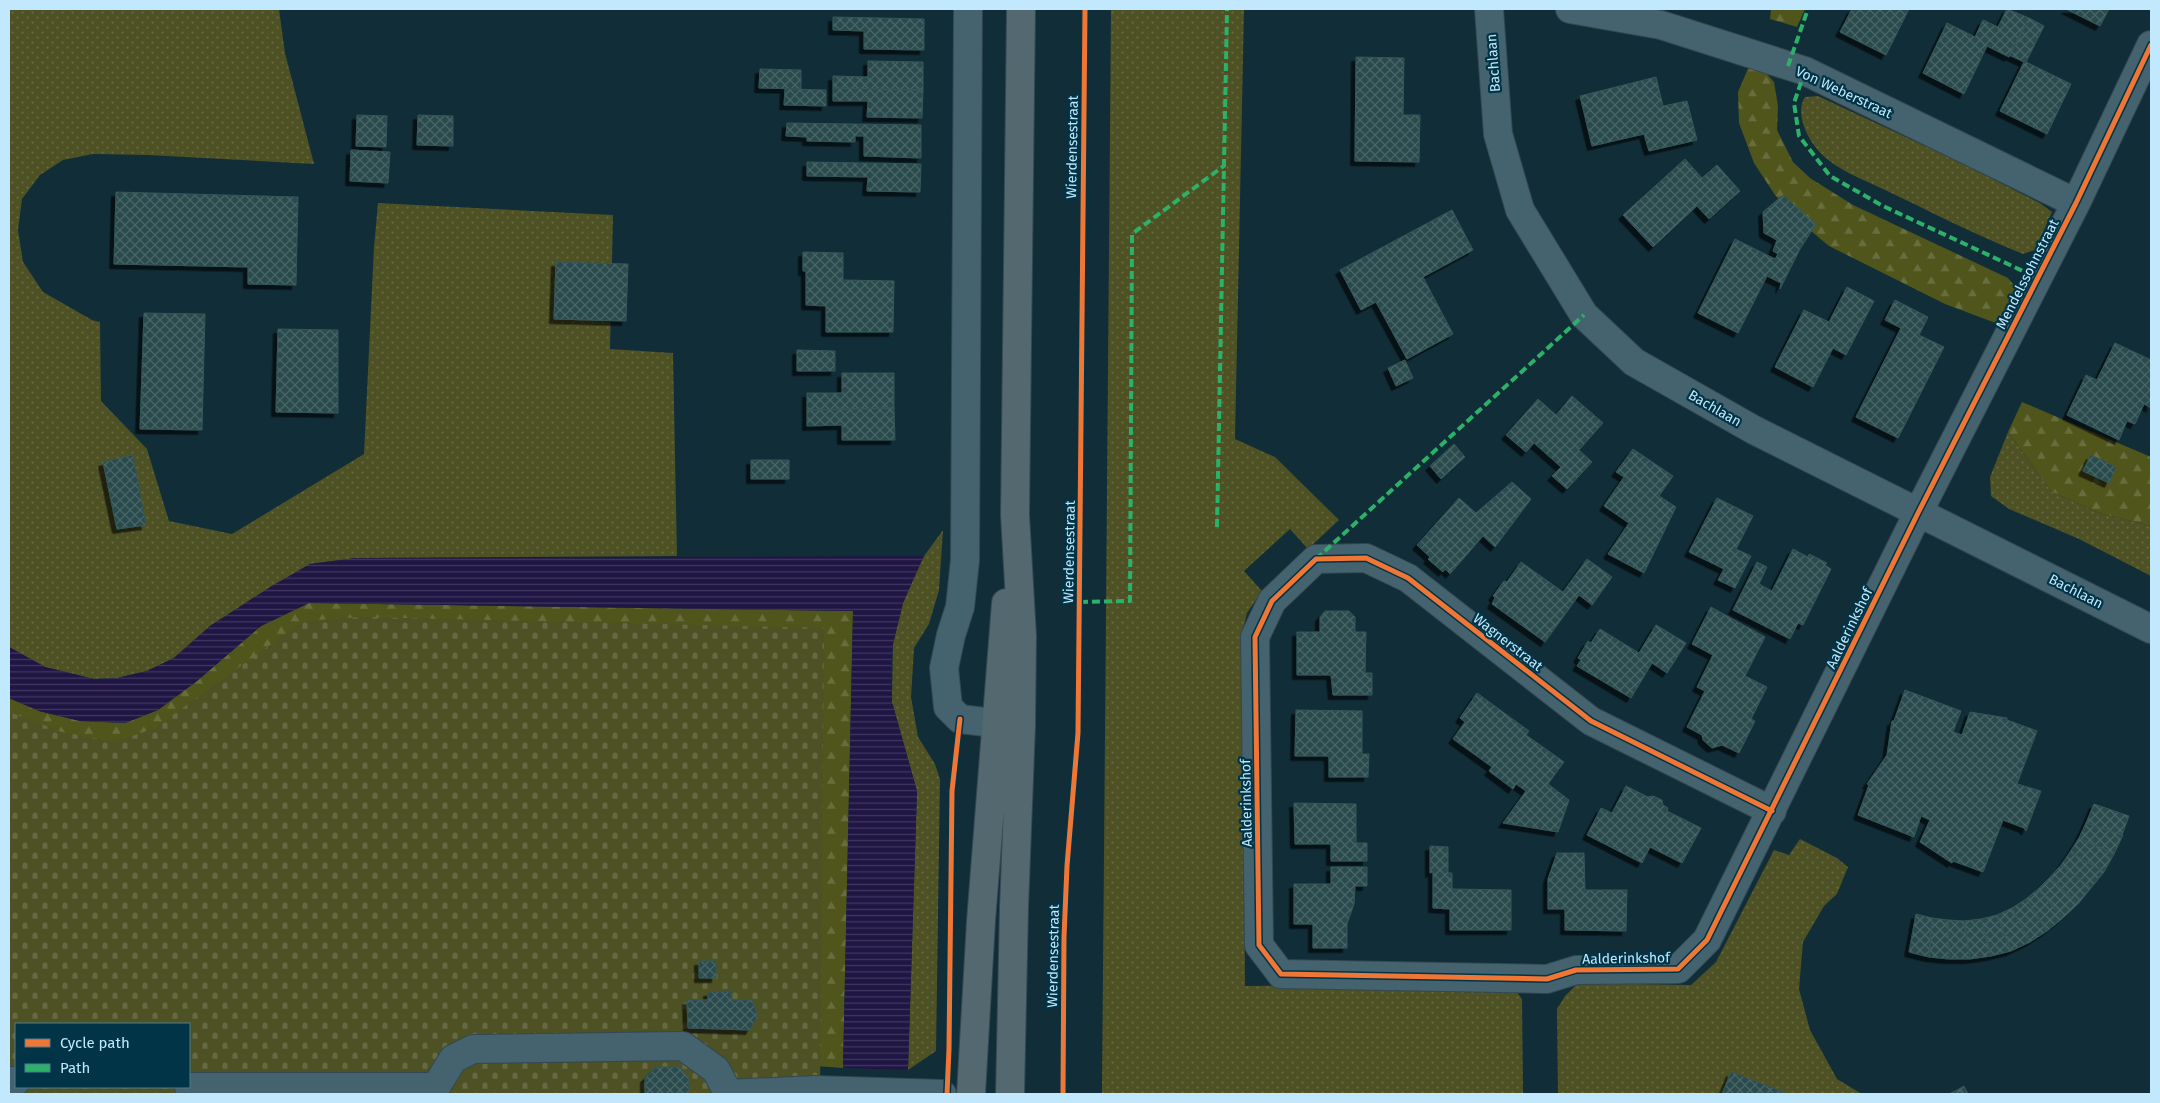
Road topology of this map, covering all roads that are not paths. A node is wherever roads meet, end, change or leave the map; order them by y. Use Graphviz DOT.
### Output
graph roads {
  1 [pos="968,9"];
  2 [pos="1021,9"];
  3 [pos="1489,9"];
  4 [pos="1570,9"];
  5 [pos="2151,45"];
  6 [pos="2076,203"];
  7 [pos="1919,511"];
  8 [pos="2151,629"];
  9 [pos="1255,637"];
  10 [pos="1010,725"];
  11 [pos="1772,811"];
  12 [pos="190,1087"];
  13 [pos="439,1091"];
  14 [pos="728,1094"];
  15 [pos="942,1094"];
  16 [pos="971,1094"];
  17 [pos="1010,1094"];
  1 -- 10 [label="street"];
  2 -- 10 [label="main road"];
  3 -- 7 [label="street, Bachlaan"];
  4 -- 6 [label="street, Von Weberstraat"];
  5 -- 6 [label="street, Mendelssohnstraat"];
  6 -- 7 [label="street, Mendelssohnstraat"];
  7 -- 8 [label="street, Bachlaan"];
  7 -- 11 [label="street, Aalderinkshof"];
  9 -- 11 [label="street, Wagnerstraat"];
  9 -- 11 [label="street, Aalderinkshof"];
  10 -- 16 [label="main road"];
  10 -- 17 [label="main road"];
  12 -- 13 [label="street"];
  13 -- 14 [label="street"];
  14 -- 15 [label="street"];
}
